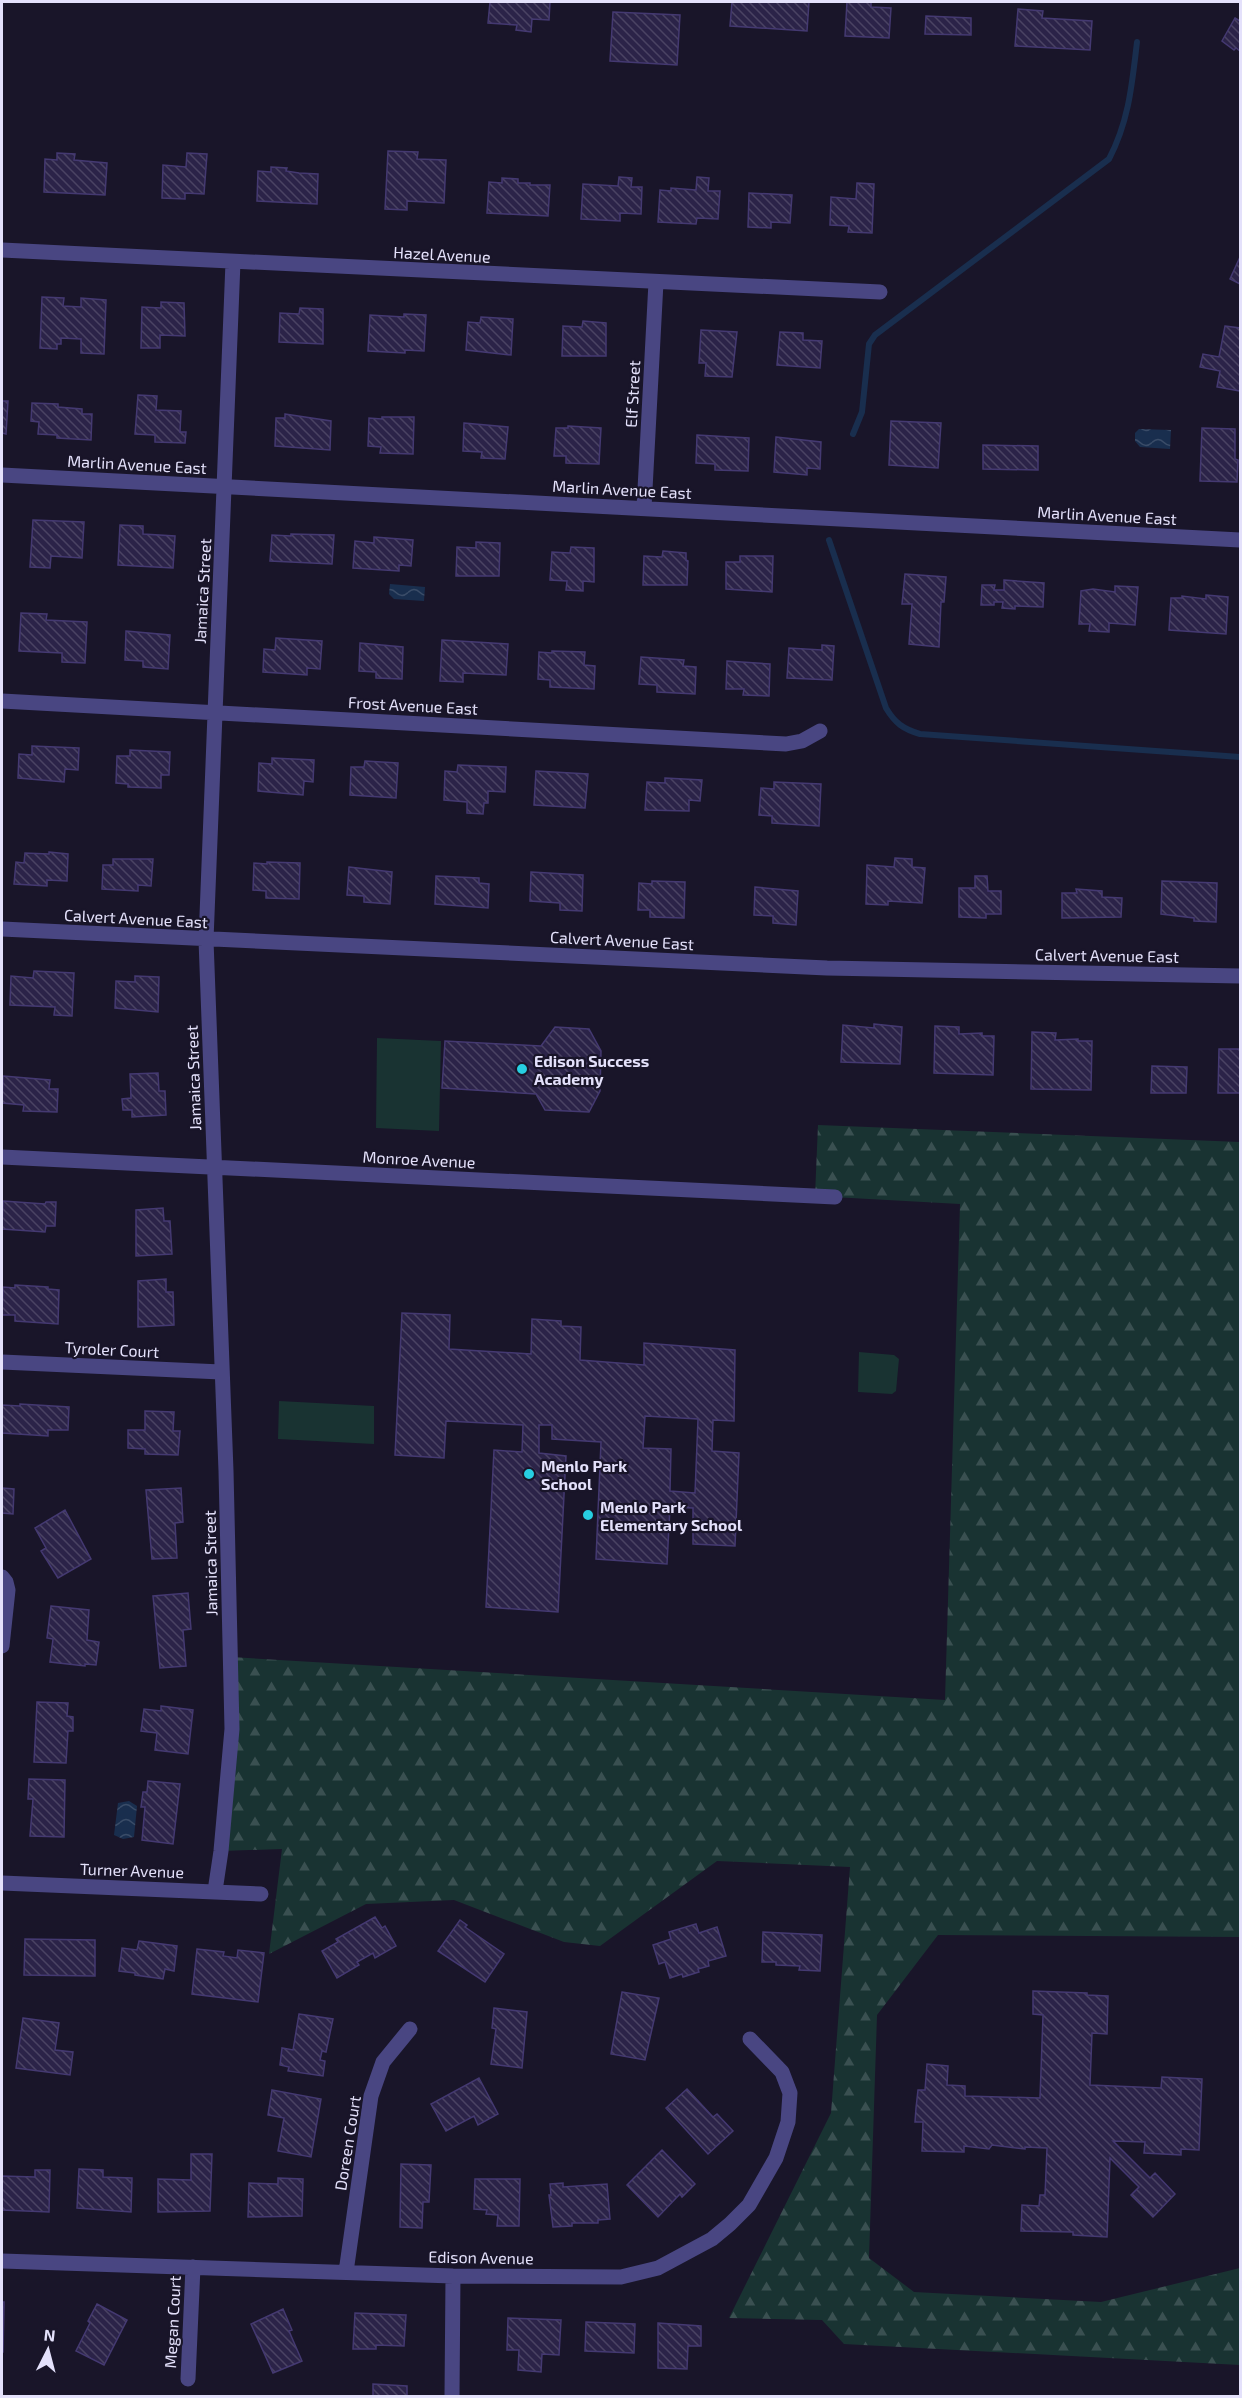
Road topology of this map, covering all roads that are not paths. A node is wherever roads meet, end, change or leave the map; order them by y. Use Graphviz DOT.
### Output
graph roads {
  1 [pos="2,250"];
  2 [pos="233,262"];
  3 [pos="656,282"];
  4 [pos="880,292"];
  5 [pos="2,475"];
  6 [pos="225,486"];
  7 [pos="645,508"];
  8 [pos="1240,540"];
  9 [pos="2,701"];
  10 [pos="214,712"];
  11 [pos="820,731"];
  12 [pos="2,929"];
  13 [pos="206,940"];
  14 [pos="1240,976"];
  15 [pos="2,1157"];
  16 [pos="214,1167"];
  17 [pos="835,1197"];
  18 [pos="2,1362"];
  19 [pos="221,1372"];
  20 [pos="2,1577"];
  21 [pos="2,1646"];
  22 [pos="2,1883"];
  23 [pos="215,1891"];
  24 [pos="261,1893"];
  25 [pos="410,2029"];
  26 [pos="750,2039"];
  27 [pos="2,2261"];
  28 [pos="193,2267"];
  29 [pos="346,2272"];
  30 [pos="453,2276"];
  31 [pos="188,2379"];
  32 [pos="452,2397"];
  1 -- 2 [label="street, Hazel Avenue"];
  2 -- 3 [label="street, Hazel Avenue"];
  2 -- 6 [label="street, Jamaica Street"];
  3 -- 4 [label="street, Hazel Avenue"];
  3 -- 7 [label="street, Elf Street"];
  5 -- 6 [label="street, Marlin Avenue East"];
  6 -- 7 [label="street, Marlin Avenue East"];
  6 -- 10 [label="street, Jamaica Street"];
  7 -- 8 [label="street, Marlin Avenue East"];
  9 -- 10 [label="street, Frost Avenue East"];
  10 -- 11 [label="street, Frost Avenue East"];
  10 -- 13 [label="street, Jamaica Street"];
  12 -- 13 [label="street, Calvert Avenue East"];
  13 -- 14 [label="street, Calvert Avenue East"];
  13 -- 16 [label="street, Jamaica Street"];
  15 -- 16 [label="street, Monroe Avenue"];
  16 -- 17 [label="street, Monroe Avenue"];
  16 -- 19 [label="street, Jamaica Street"];
  18 -- 19 [label="street, Tyroler Court"];
  19 -- 23 [label="street, Jamaica Street"];
  20 -- 21 [label="street"];
  22 -- 23 [label="street, Turner Avenue"];
  23 -- 24 [label="street, Turner Avenue"];
  25 -- 29 [label="street, Doreen Court"];
  26 -- 30 [label="street, Edison Avenue"];
  27 -- 28 [label="street, Edison Avenue"];
  28 -- 29 [label="street, Edison Avenue"];
  28 -- 31 [label="street, Megan Court"];
  29 -- 30 [label="street, Edison Avenue"];
  30 -- 32 [label="street"];
}
